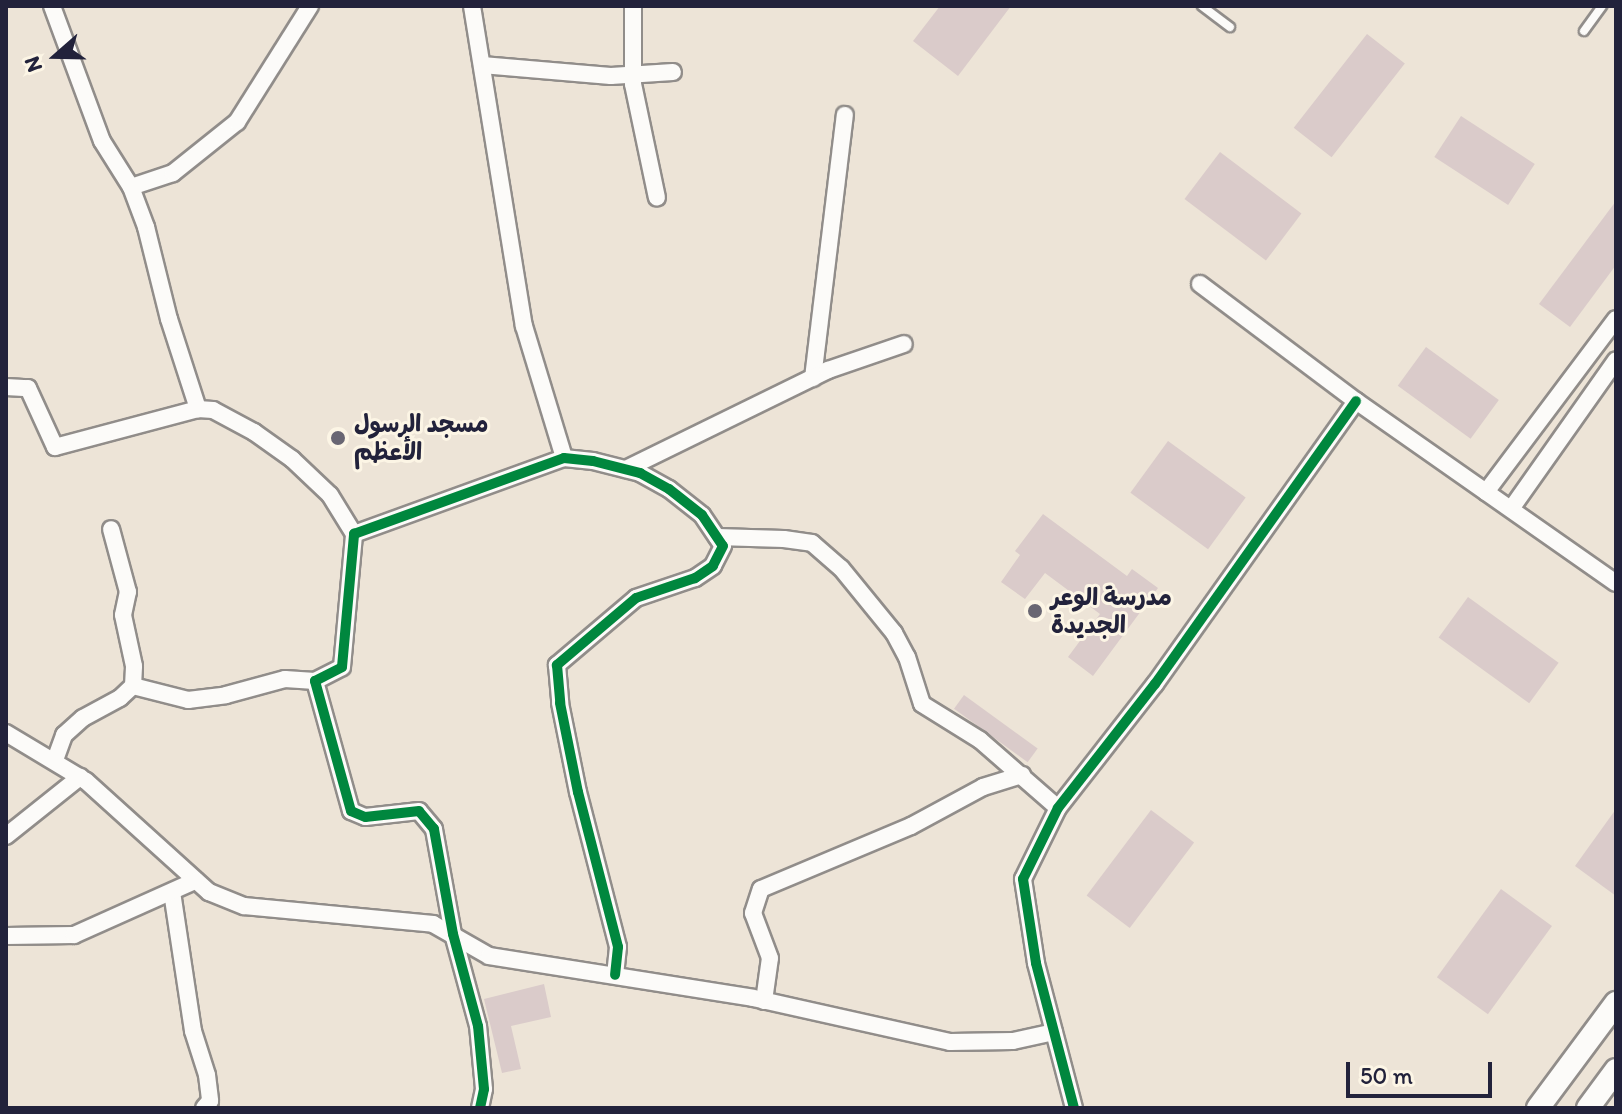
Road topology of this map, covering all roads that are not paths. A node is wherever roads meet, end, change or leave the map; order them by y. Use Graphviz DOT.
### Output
graph roads {
  1 [pos="52,6"];
  2 [pos="310,6"];
  3 [pos="472,6"];
  4 [pos="633,6"];
  5 [pos="1202,6"];
  6 [pos="1602,6"];
  7 [pos="1230,27"];
  8 [pos="1584,31"];
  9 [pos="482,65"];
  10 [pos="673,72"];
  11 [pos="633,73"];
  12 [pos="845,115"];
  13 [pos="131,187"];
  14 [pos="657,198"];
  15 [pos="1200,284"];
  16 [pos="1616,319"];
  17 [pos="904,344"];
  18 [pos="1616,360"];
  19 [pos="813,378"];
  20 [pos="6,387"];
  21 [pos="1356,401"];
  22 [pos="198,409"];
  23 [pos="564,458"];
  24 [pos="626,469"];
  25 [pos="1486,492"];
  26 [pos="1511,509"];
  27 [pos="111,529"];
  28 [pos="354,534"];
  29 [pos="717,537"];
  30 [pos="1616,583"];
  31 [pos="315,681"];
  32 [pos="133,686"];
  33 [pos="6,733"];
  34 [pos="55,760"];
  35 [pos="1022,775"];
  36 [pos="80,777"];
  37 [pos="1058,808"];
  38 [pos="6,836"];
  39 [pos="195,881"];
  40 [pos="172,892"];
  41 [pos="453,934"];
  42 [pos="6,936"];
  43 [pos="615,975"];
  44 [pos="764,1001"];
  45 [pos="1616,1003"];
  46 [pos="1054,1032"];
  47 [pos="1616,1070"];
  48 [pos="204,1108"];
  49 [pos="480,1108"];
  50 [pos="1074,1108"];
  51 [pos="1538,1108"];
  52 [pos="1588,1108"];
  1 -- 13 [label="street"];
  2 -- 13 [label="street"];
  3 -- 9 [label="street"];
  4 -- 11 [label="street"];
  5 -- 7 [label="lane"];
  6 -- 8 [label="lane"];
  9 -- 11 [label="street"];
  9 -- 23 [label="street"];
  10 -- 11 [label="street"];
  11 -- 14 [label="street"];
  12 -- 19 [label="street"];
  13 -- 22 [label="street"];
  15 -- 21 [label="street"];
  16 -- 25 [label="street"];
  17 -- 19 [label="street"];
  18 -- 26 [label="street"];
  19 -- 24 [label="street"];
  20 -- 22 [label="street"];
  21 -- 25 [label="street"];
  21 -- 37 [label="street"];
  22 -- 28 [label="street"];
  23 -- 24 [label="street"];
  23 -- 28 [label="street"];
  24 -- 29 [label="street"];
  25 -- 26 [label="street"];
  26 -- 30 [label="street"];
  27 -- 32 [label="street"];
  28 -- 31 [label="street"];
  29 -- 35 [label="street"];
  29 -- 43 [label="street"];
  31 -- 32 [label="street"];
  31 -- 41 [label="street"];
  32 -- 34 [label="street"];
  33 -- 34 [label="street"];
  34 -- 36 [label="street"];
  35 -- 37 [label="street"];
  35 -- 44 [label="street"];
  36 -- 38 [label="street"];
  36 -- 39 [label="street"];
  37 -- 46 [label="street"];
  39 -- 40 [label="street"];
  39 -- 41 [label="street"];
  40 -- 42 [label="street"];
  40 -- 48 [label="street"];
  41 -- 43 [label="street"];
  41 -- 49 [label="street"];
  43 -- 44 [label="street"];
  44 -- 46 [label="street"];
  45 -- 51 [label="main road"];
  46 -- 50 [label="street"];
  47 -- 52 [label="main road"];
}
